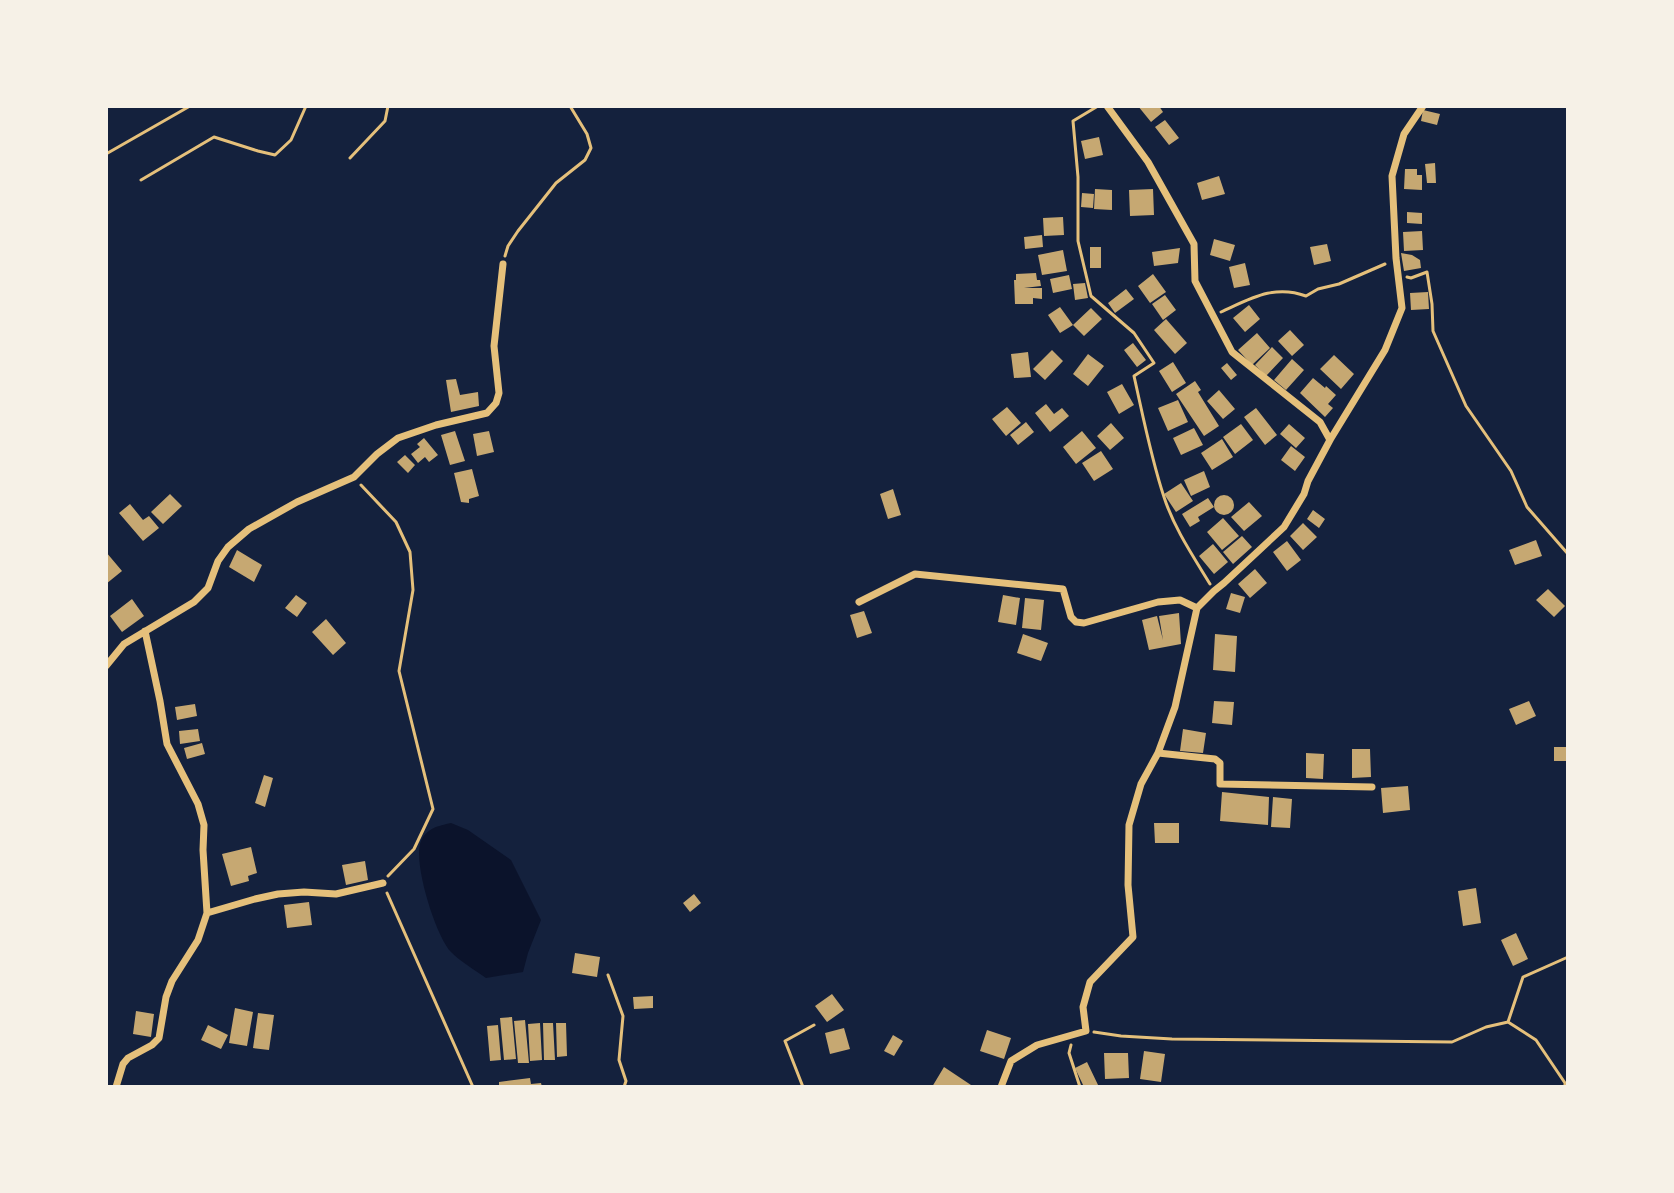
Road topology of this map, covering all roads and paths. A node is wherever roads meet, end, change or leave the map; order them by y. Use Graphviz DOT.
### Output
graph roads {
  1 [pos="190,106"];
  2 [pos="306,106"];
  3 [pos="388,106"];
  4 [pos="570,106"];
  5 [pos="1098,106"];
  6 [pos="1107,106"];
  7 [pos="1423,106"];
  8 [pos="106,154"];
  9 [pos="350,158"];
  10 [pos="141,180"];
  11 [pos="1396,258"];
  12 [pos="503,264"];
  13 [pos="1216,318"];
  14 [pos="1330,440"];
  15 [pos="354,477"];
  16 [pos="1568,554"];
  17 [pos="1214,591"];
  18 [pos="859,602"];
  19 [pos="1197,608"];
  20 [pos="145,631"];
  21 [pos="106,666"];
  22 [pos="1158,753"];
  23 [pos="1372,787"];
  24 [pos="383,883"];
  25 [pos="207,913"];
  26 [pos="1568,955"];
  27 [pos="608,975"];
  28 [pos="1508,1022"];
  29 [pos="814,1025"];
  30 [pos="1086,1031"];
  31 [pos="1075,1034"];
  32 [pos="116,1087"];
  33 [pos="473,1087"];
  34 [pos="624,1087"];
  35 [pos="803,1087"];
  36 [pos="1001,1087"];
  37 [pos="1080,1087"];
  38 [pos="1565,1087"];
  1 -- 8 [label="lane"];
  2 -- 10 [label="lane"];
  3 -- 9 [label="lane"];
  4 -- 12 [label="path"];
  5 -- 17 [label="path"];
  6 -- 13 [label="street"];
  7 -- 11 [label="street"];
  11 -- 13 [label="path"];
  11 -- 14 [label="street"];
  11 -- 16 [label="path"];
  12 -- 15 [label="street"];
  13 -- 14 [label="street"];
  14 -- 17 [label="street"];
  15 -- 20 [label="street"];
  15 -- 24 [label="path"];
  17 -- 19 [label="street"];
  18 -- 19 [label="street"];
  19 -- 22 [label="street"];
  20 -- 21 [label="street"];
  20 -- 25 [label="street"];
  22 -- 23 [label="street"];
  22 -- 30 [label="street"];
  24 -- 25 [label="street"];
  24 -- 33 [label="path"];
  25 -- 32 [label="street"];
  26 -- 28 [label="path"];
  27 -- 34 [label="path"];
  28 -- 30 [label="path"];
  28 -- 38 [label="path"];
  29 -- 35 [label="path"];
  30 -- 31 [label="street"];
  31 -- 36 [label="street"];
  31 -- 37 [label="path"];
}
